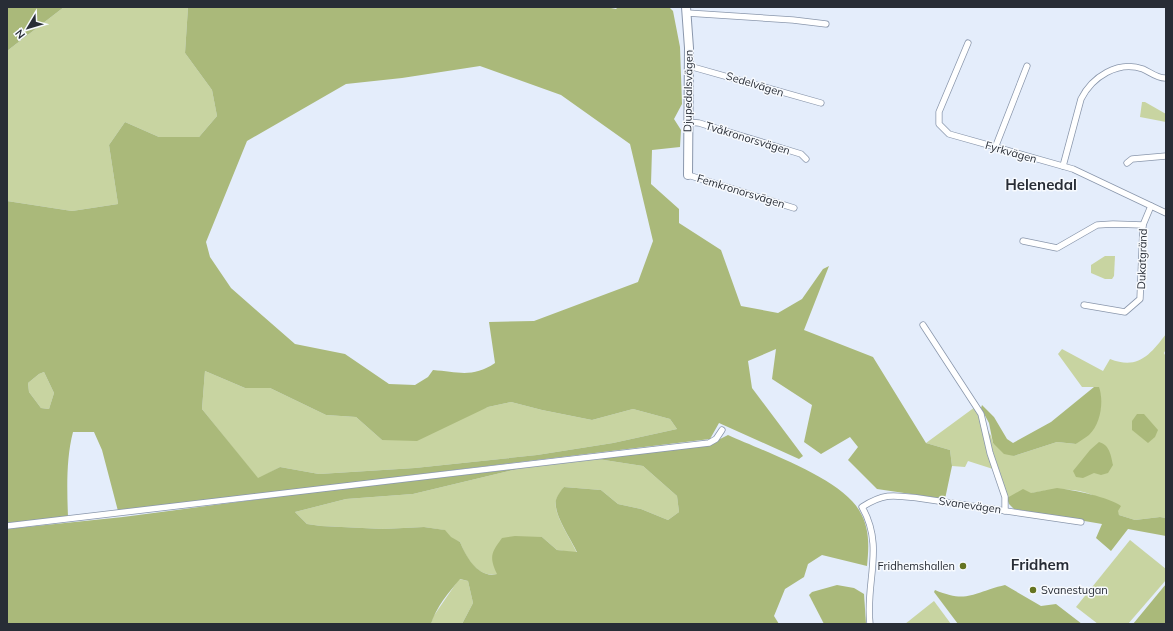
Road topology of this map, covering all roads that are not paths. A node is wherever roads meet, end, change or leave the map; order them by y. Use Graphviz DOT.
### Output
graph roads {
  1 [pos="686,10"];
  2 [pos="826,24"];
  3 [pos="968,43"];
  4 [pos="689,66"];
  5 [pos="1027,66"];
  6 [pos="1166,78"];
  7 [pos="821,103"];
  8 [pos="688,122"];
  9 [pos="995,148"];
  10 [pos="1166,156"];
  11 [pos="806,159"];
  12 [pos="1127,162"];
  13 [pos="1063,166"];
  14 [pos="688,175"];
  15 [pos="1151,206"];
  16 [pos="794,208"];
  17 [pos="1166,213"];
  18 [pos="1143,225"];
  19 [pos="1023,241"];
  20 [pos="1084,305"];
  21 [pos="923,325"];
  22 [pos="722,430"];
  23 [pos="1005,511"];
  24 [pos="1081,522"];
  25 [pos="7,526"];
  26 [pos="870,624"];
  1 -- 2 [label="street"];
  1 -- 4 [label="street, Djupedalsvägen"];
  3 -- 9 [label="street, Fyrkvägen"];
  4 -- 7 [label="street, Sedelvägen"];
  4 -- 8 [label="street, Djupedalsvägen"];
  5 -- 9 [label="street"];
  6 -- 13 [label="street"];
  8 -- 11 [label="street, Tvåkronorsvägen"];
  8 -- 14 [label="street, Djupedalsvägen"];
  9 -- 13 [label="street, Fyrkvägen"];
  10 -- 12 [label="street"];
  13 -- 15 [label="street, Fyrkvägen"];
  14 -- 16 [label="street, Femkronorsvägen"];
  15 -- 17 [label="street, Fyrkvägen"];
  15 -- 18 [label="street, Dukatgränd"];
  18 -- 19 [label="street"];
  18 -- 20 [label="street, Dukatgränd"];
  21 -- 23 [label="street"];
  22 -- 25 [label="street"];
  23 -- 24 [label="street, Svanevägen"];
  23 -- 26 [label="street, Svanevägen"];
}
